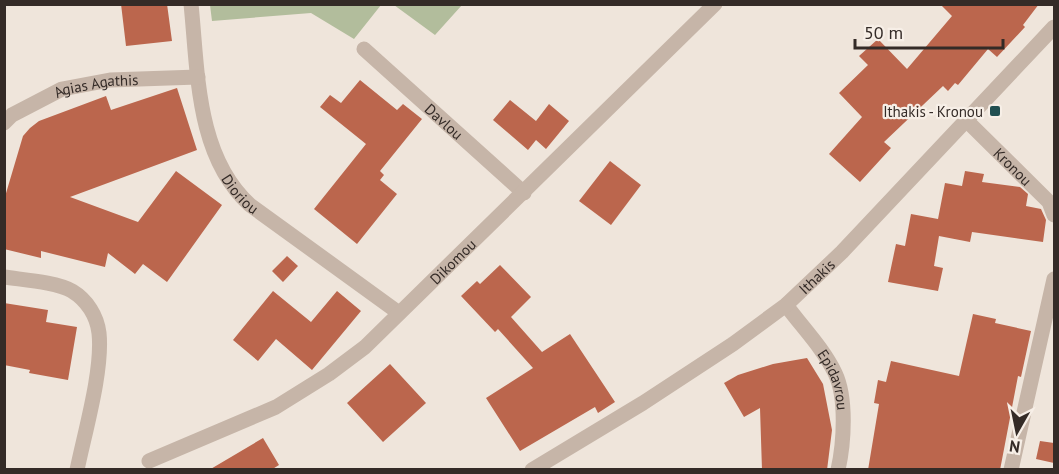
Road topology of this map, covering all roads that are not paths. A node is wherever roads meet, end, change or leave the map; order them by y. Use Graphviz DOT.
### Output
graph roads {
  1 [pos="191,4"];
  2 [pos="715,4"];
  3 [pos="1054,27"];
  4 [pos="364,49"];
  5 [pos="198,77"];
  6 [pos="966,120"];
  7 [pos="4,123"];
  8 [pos="524,193"];
  9 [pos="1054,215"];
  10 [pos="4,277"];
  11 [pos="1054,279"];
  12 [pos="786,305"];
  13 [pos="399,313"];
  14 [pos="149,461"];
  15 [pos="77,470"];
  16 [pos="532,470"];
  17 [pos="838,470"];
  18 [pos="1011,470"];
  1 -- 5 [label="street, Dioriou"];
  2 -- 8 [label="street, Dikomou"];
  3 -- 6 [label="street, Ithakis"];
  4 -- 8 [label="street, Davlou"];
  5 -- 7 [label="street, Agias Agathis"];
  5 -- 13 [label="street, Dioriou"];
  6 -- 9 [label="street, Kronou"];
  6 -- 12 [label="street, Ithakis"];
  8 -- 13 [label="street, Dikomou"];
  10 -- 15 [label="street"];
  11 -- 18 [label="street"];
  12 -- 16 [label="street, Ithakis"];
  12 -- 17 [label="street, Epidavrou"];
  13 -- 14 [label="street, Dikomou"];
}
